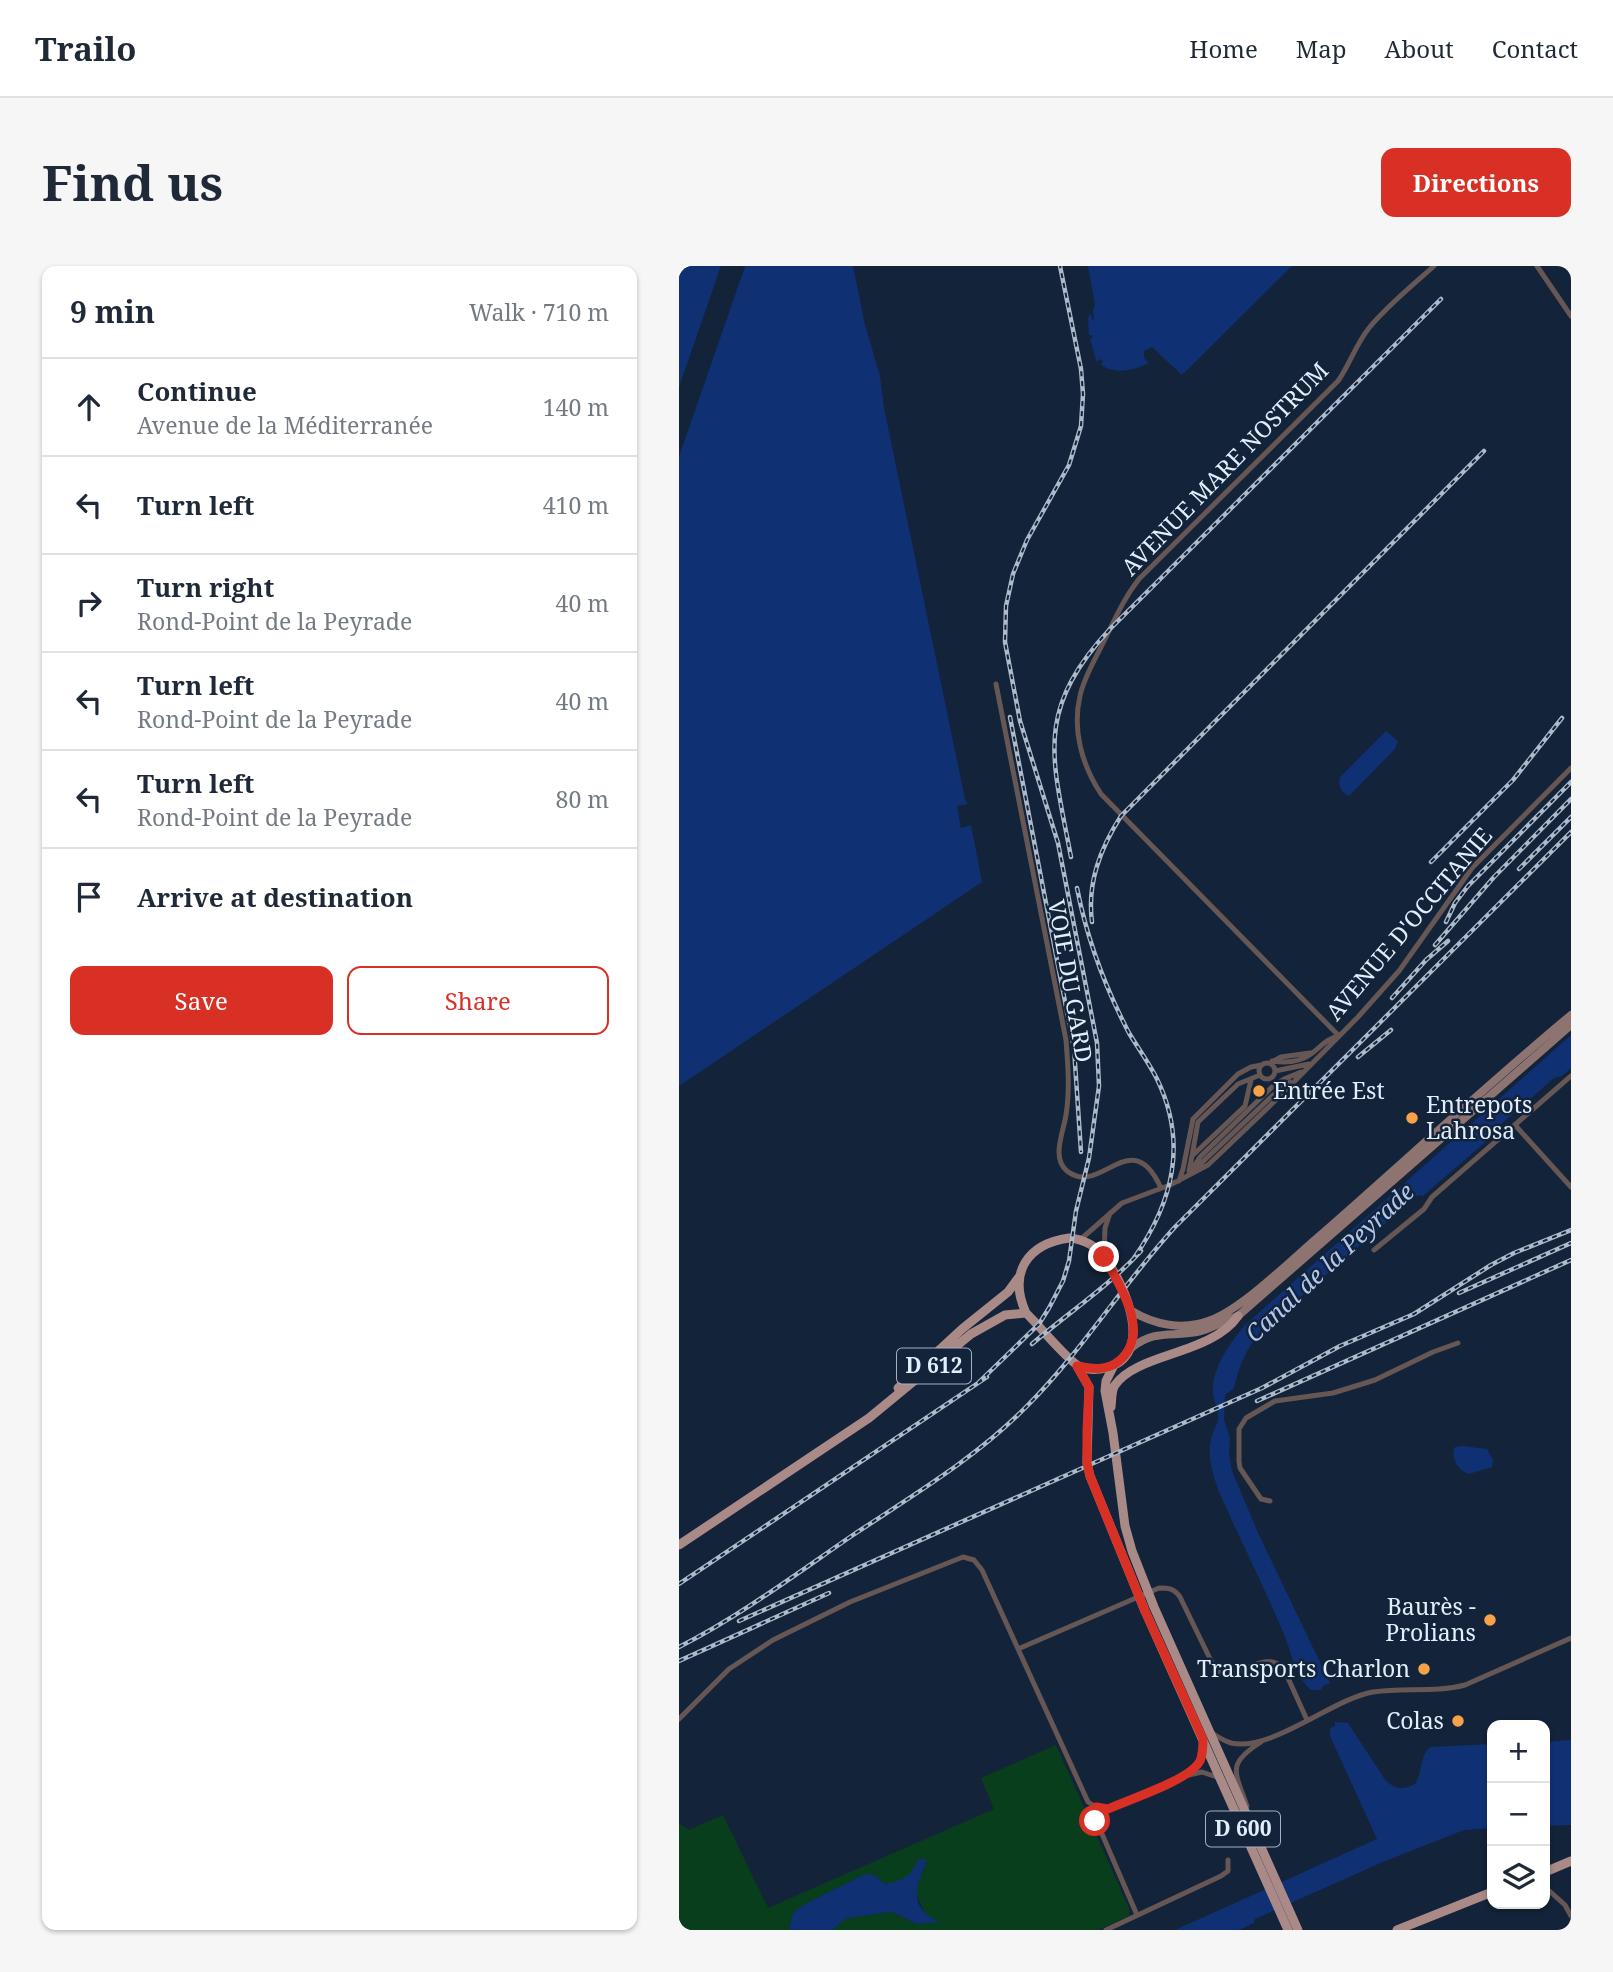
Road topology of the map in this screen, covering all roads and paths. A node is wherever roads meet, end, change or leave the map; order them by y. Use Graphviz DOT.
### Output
graph roads {
  1 [pos="1434,266"];
  2 [pos="1537,266"];
  3 [pos="1571,316"];
  4 [pos="996,684"];
  5 [pos="1571,768"];
  6 [pos="1571,1015"];
  7 [pos="1571,1025"];
  8 [pos="1339,1036"];
  9 [pos="1268,1063"];
  10 [pos="1313,1063"];
  11 [pos="1275,1071"];
  12 [pos="1304,1071"];
  13 [pos="1260,1075"];
  14 [pos="1571,1076"];
  15 [pos="1251,1080"];
  16 [pos="1515,1125"];
  17 [pos="1192,1156"];
  18 [pos="1189,1174"];
  19 [pos="1178,1181"];
  20 [pos="1571,1187"];
  21 [pos="1161,1188"];
  22 [pos="1109,1213"];
  23 [pos="1081,1239"];
  24 [pos="1374,1250"];
  25 [pos="1104,1257"];
  26 [pos="1020,1276"];
  27 [pos="1128,1306"];
  28 [pos="1029,1316"];
  29 [pos="1238,1316"];
  30 [pos="1458,1343"];
  31 [pos="1131,1348"];
  32 [pos="1076,1364"];
  33 [pos="1114,1365"];
  34 [pos="1111,1419"];
  35 [pos="848,1432"];
  36 [pos="1270,1501"];
  37 [pos="679,1545"];
  38 [pos="1138,1582"];
  39 [pos="1571,1638"];
  40 [pos="1019,1649"];
  41 [pos="679,1719"];
  42 [pos="1307,1720"];
  43 [pos="1206,1735"];
  44 [pos="1270,1737"];
  45 [pos="1184,1776"];
  46 [pos="1221,1779"];
  47 [pos="1096,1807"];
  48 [pos="1254,1831"];
  49 [pos="1228,1860"];
  50 [pos="1571,1860"];
  51 [pos="1550,1870"];
  52 [pos="1268,1878"];
  53 [pos="1550,1891"];
  54 [pos="1487,1894"];
  55 [pos="1137,1915"];
  56 [pos="1571,1916"];
  57 [pos="1291,1927"];
  58 [pos="1106,1930"];
  59 [pos="1397,1930"];
  1 -- 8 [label="street, AVENUE MARE NOSTRUM"];
  2 -- 3 [label="street"];
  4 -- 21 [label="street, VOIE DU GARD"];
  5 -- 8 [label="street, AVENUE D'OCCITANIE"];
  6 -- 27 [label="main road"];
  7 -- 29 [label="main road"];
  8 -- 9 [label="street"];
  8 -- 10 [label="street, AVENUE D'OCCITANIE"];
  9 -- 11 [label="street"];
  9 -- 13 [label="street"];
  9 -- 19 [label="street"];
  10 -- 11 [label="street"];
  10 -- 12 [label="street, AVENUE D'OCCITANIE"];
  11 -- 13 [label="street"];
  12 -- 18 [label="street, AVENUE D'OCCITANIE"];
  12 -- 18 [label="street, AVENUE D'OCCITANIE"];
  13 -- 15 [label="street"];
  14 -- 16 [label="street"];
  15 -- 17 [label="street"];
  15 -- 17 [label="street"];
  16 -- 20 [label="street"];
  16 -- 24 [label="street"];
  17 -- 18 [label="street"];
  18 -- 19 [label="street, AVENUE D'OCCITANIE"];
  19 -- 21 [label="street, AVENUE D'OCCITANIE"];
  21 -- 22 [label="street, AVENUE D'OCCITANIE"];
  22 -- 23 [label="street, AVENUE D'OCCITANIE"];
  22 -- 25 [label="street"];
  23 -- 25 [label="main road"];
  23 -- 26 [label="main road"];
  25 -- 27 [label="main road"];
  26 -- 28 [label="main road"];
  26 -- 35 [label="main road, D 612"];
  27 -- 31 [label="main road"];
  28 -- 32 [label="main road"];
  28 -- 35 [label="main road, D 612"];
  29 -- 31 [label="main road"];
  29 -- 34 [label="main road, D 600"];
  30 -- 36 [label="street"];
  31 -- 33 [label="main road"];
  32 -- 33 [label="main road"];
  32 -- 38 [label="main road, D 600"];
  33 -- 34 [label="main road, D 600"];
  34 -- 38 [label="main road, D 600"];
  35 -- 37 [label="main road, D 612"];
  38 -- 43 [label="main road, D 600"];
  39 -- 42 [label="street"];
  40 -- 41 [label="street"];
  40 -- 42 [label="street"];
  40 -- 47 [label="street"];
  42 -- 44 [label="street"];
  43 -- 44 [label="street"];
  43 -- 45 [label="street"];
  43 -- 46 [label="main road, D 600"];
  43 -- 48 [label="main road, D 600"];
  44 -- 48 [label="street"];
  45 -- 46 [label="street"];
  45 -- 47 [label="street"];
  46 -- 52 [label="main road, D 600"];
  47 -- 55 [label="street"];
  48 -- 52 [label="main road, D 600"];
  49 -- 55 [label="street"];
  50 -- 51 [label="main road"];
  52 -- 57 [label="main road, D 600"];
  53 -- 56 [label="street"];
  54 -- 59 [label="main road"];
  55 -- 58 [label="street"];
}
